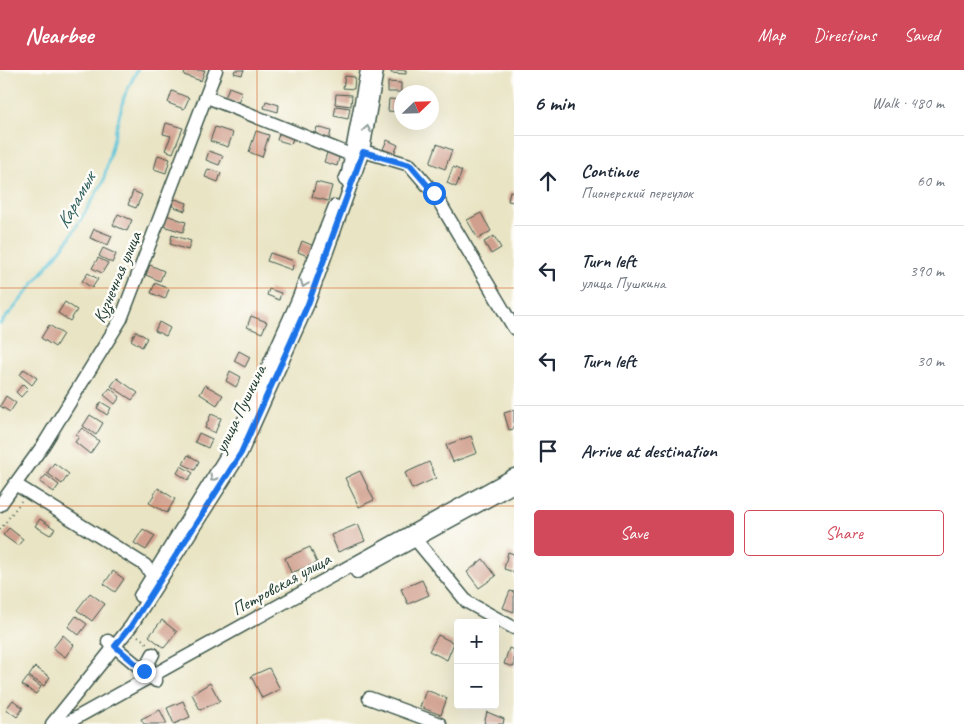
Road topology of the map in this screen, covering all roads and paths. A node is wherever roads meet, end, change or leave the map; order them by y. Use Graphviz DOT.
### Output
graph roads {
  1 [pos="216,70"];
  2 [pos="367,70"];
  3 [pos="377,70"];
  4 [pos="207,97"];
  5 [pos="357,153"];
  6 [pos="514,328"];
  7 [pos="514,476"];
  8 [pos="15,484"];
  9 [pos="514,486"];
  10 [pos="28,492"];
  11 [pos="0,505"];
  12 [pos="0,530"];
  13 [pos="416,540"];
  14 [pos="155,580"];
  15 [pos="514,628"];
  16 [pos="112,644"];
  17 [pos="153,654"];
  18 [pos="151,676"];
  19 [pos="369,698"];
  20 [pos="42,724"];
  21 [pos="52,724"];
  22 [pos="65,724"];
  23 [pos="79,724"];
  24 [pos="440,724"];
  1 -- 4 [label="street, Кузнечная улица"];
  2 -- 5 [label="street, улица Пушкина"];
  5 -- 3 [label="street, улица Пушкина, one-way"];
  4 -- 5 [label="street"];
  4 -- 8 [label="street, Кузнечная улица"];
  5 -- 6 [label="street"];
  5 -- 14 [label="street, улица Пушкина"];
  7 -- 18 [label="street, Петровская улица"];
  8 -- 10 [label="street"];
  8 -- 11 [label="street, Кузнечная улица"];
  9 -- 13 [label="street"];
  10 -- 12 [label="path"];
  10 -- 14 [label="street"];
  13 -- 15 [label="street"];
  13 -- 18 [label="street"];
  14 -- 16 [label="street, улица Пушкина"];
  16 -- 18 [label="street"];
  16 -- 20 [label="street, улица Пушкина"];
  16 -- 21 [label="street, улица Пушкина"];
  17 -- 18 [label="street"];
  18 -- 22 [label="street, Петровская улица"];
  18 -- 23 [label="street"];
  19 -- 24 [label="street"];
}
